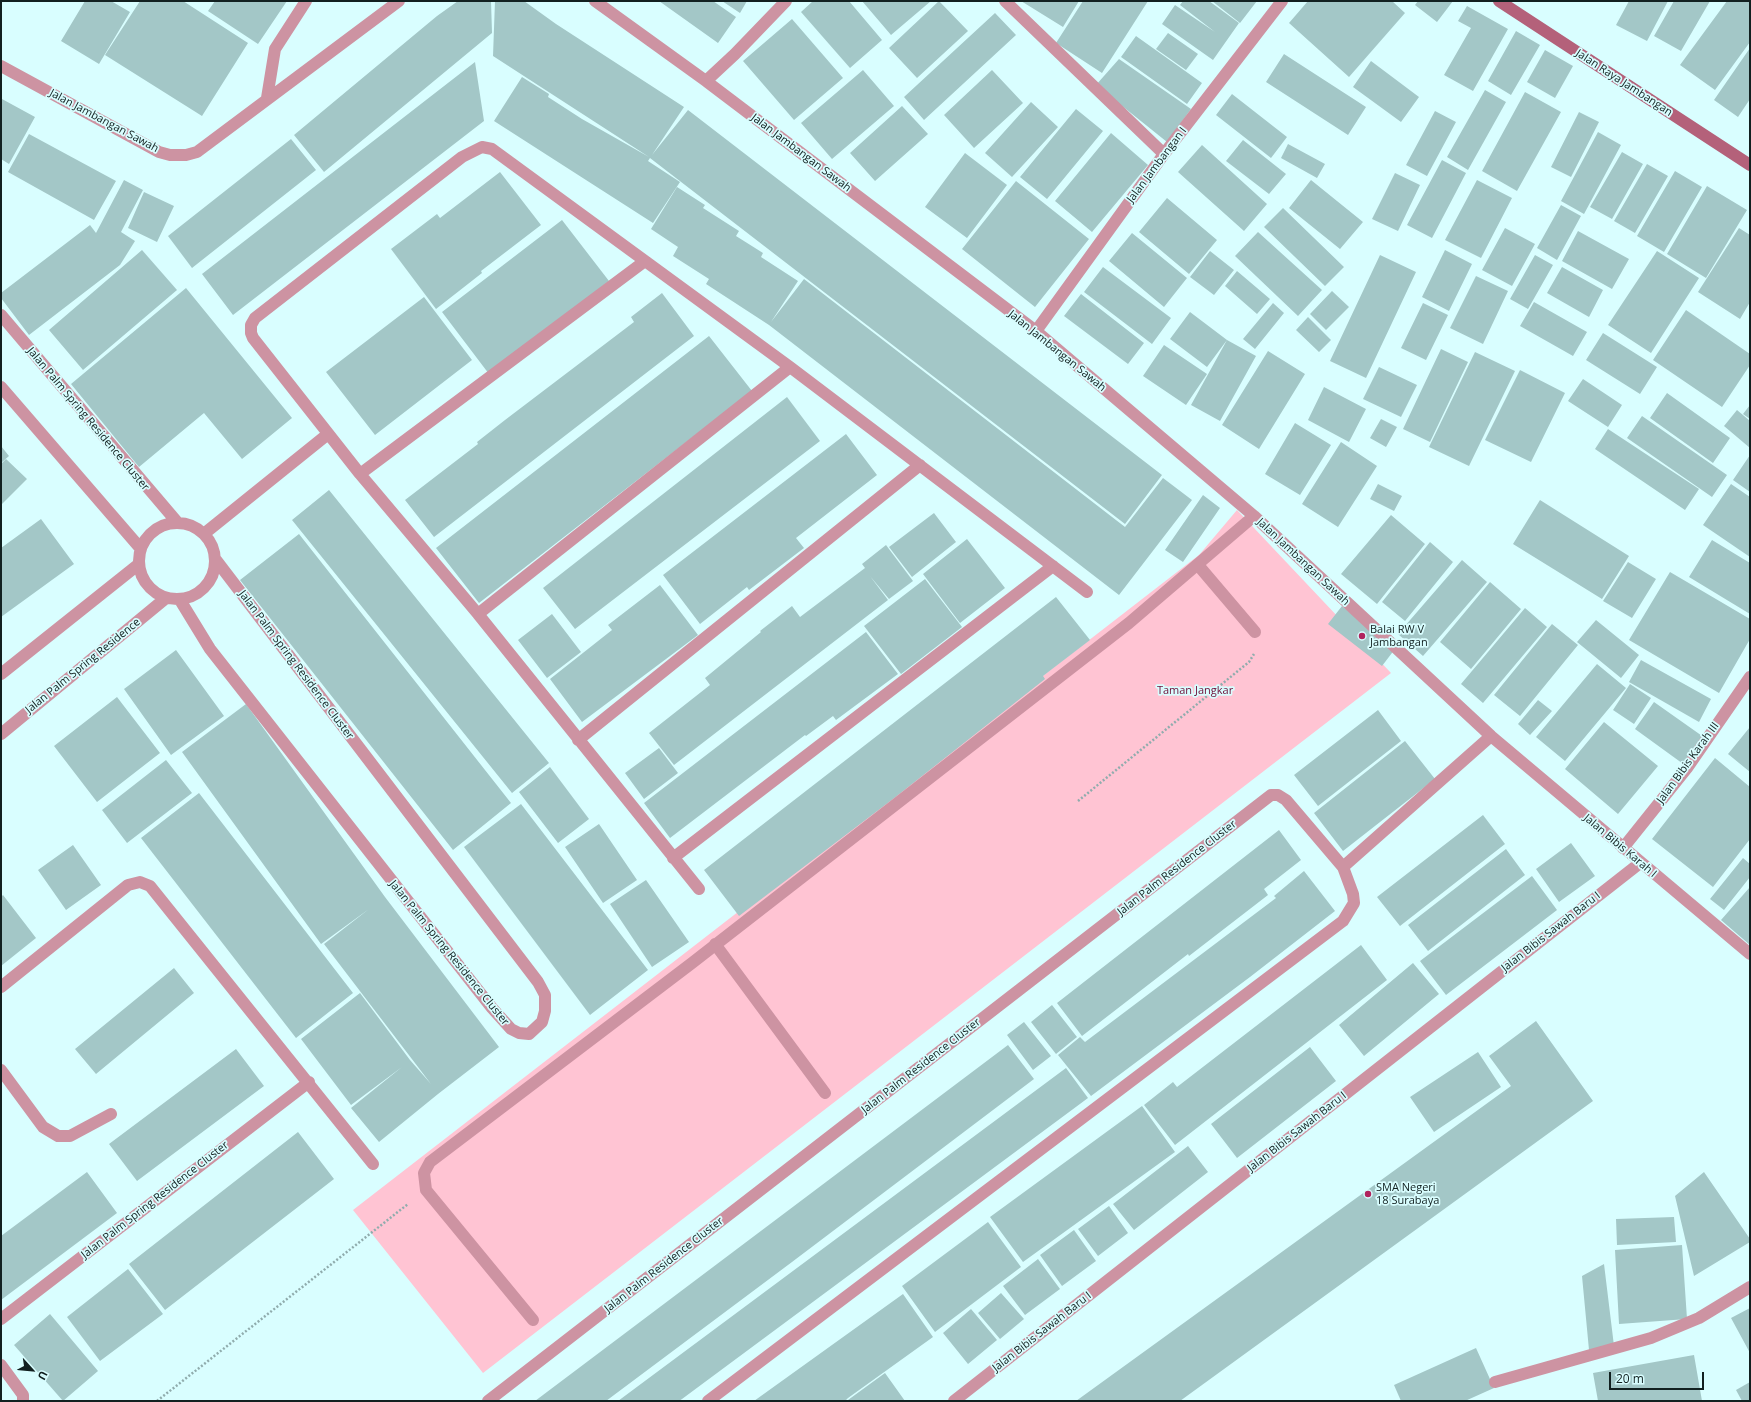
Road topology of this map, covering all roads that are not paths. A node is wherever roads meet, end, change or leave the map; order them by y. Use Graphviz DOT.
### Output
graph roads {
  1 [pos="306,1"];
  2 [pos="399,1"];
  3 [pos="595,1"];
  4 [pos="786,1"];
  5 [pos="1005,1"];
  6 [pos="1282,1"];
  7 [pos="1499,1"];
  8 [pos="1,66"];
  9 [pos="706,81"];
  10 [pos="267,98"];
  11 [pos="1164,154"];
  12 [pos="1750,166"];
  13 [pos="645,261"];
  14 [pos="1,315"];
  15 [pos="1036,331"];
  16 [pos="790,367"];
  17 [pos="1,387"];
  18 [pos="328,434"];
  19 [pos="920,465"];
  20 [pos="360,474"];
  21 [pos="1254,516"];
  22 [pos="177,522"];
  23 [pos="205,534"];
  24 [pos="141,549"];
  25 [pos="216,560"];
  26 [pos="139,564"];
  27 [pos="1198,565"];
  28 [pos="1053,566"];
  29 [pos="1087,592"];
  30 [pos="166,598"];
  31 [pos="180,600"];
  32 [pos="478,614"];
  33 [pos="1255,632"];
  34 [pos="1,674"];
  35 [pos="1750,676"];
  36 [pos="1,734"];
  37 [pos="1491,736"];
  38 [pos="578,740"];
  39 [pos="1623,848"];
  40 [pos="673,858"];
  41 [pos="1640,863"];
  42 [pos="1342,867"];
  43 [pos="699,889"];
  44 [pos="715,944"];
  45 [pos="1750,954"];
  46 [pos="1,987"];
  47 [pos="1,1070"];
  48 [pos="309,1082"];
  49 [pos="825,1093"];
  50 [pos="111,1114"];
  51 [pos="372,1164"];
  52 [pos="1750,1287"];
  53 [pos="1,1319"];
  54 [pos="533,1320"];
  55 [pos="1,1365"];
  56 [pos="1495,1382"];
  57 [pos="23,1401"];
  58 [pos="488,1401"];
  59 [pos="708,1401"];
  60 [pos="954,1401"];
  1 -- 10 [label="street"];
  2 -- 10 [label="street, Jalan Jambangan Sawah"];
  3 -- 9 [label="street, Jalan Jambangan Sawah"];
  4 -- 9 [label="street"];
  5 -- 11 [label="street"];
  6 -- 11 [label="street, Jalan Jambangan I"];
  7 -- 12 [label="main road, Jalan Raya Jambangan"];
  8 -- 10 [label="street, Jalan Jambangan Sawah"];
  9 -- 15 [label="street, Jalan Jambangan Sawah"];
  11 -- 15 [label="street, Jalan Jambangan I"];
  13 -- 16 [label="street"];
  13 -- 18 [label="street"];
  13 -- 20 [label="street"];
  14 -- 22 [label="street, Jalan Palm Spring Residence Cluster"];
  15 -- 21 [label="street, Jalan Jambangan Sawah"];
  16 -- 19 [label="street"];
  16 -- 32 [label="street"];
  17 -- 24 [label="street"];
  18 -- 20 [label="street"];
  18 -- 23 [label="street"];
  19 -- 28 [label="street"];
  19 -- 38 [label="street"];
  20 -- 32 [label="street"];
  21 -- 27 [label="street"];
  21 -- 37 [label="street, Jalan Jambangan Sawah"];
  22 -- 23 [label="street"];
  22 -- 24 [label="street"];
  23 -- 25 [label="street"];
  24 -- 26 [label="street"];
  25 -- 31 [label="street"];
  25 -- 31 [label="street, Jalan Palm Spring Residence Cluster"];
  26 -- 30 [label="street"];
  26 -- 34 [label="street"];
  27 -- 33 [label="street"];
  27 -- 44 [label="street"];
  28 -- 29 [label="street"];
  28 -- 40 [label="street"];
  30 -- 31 [label="street"];
  30 -- 36 [label="street, Jalan Palm Spring Residence"];
  32 -- 38 [label="street"];
  35 -- 39 [label="street, Jalan Bibis Karah III"];
  37 -- 39 [label="street, Jalan Bibis Karah I"];
  37 -- 42 [label="street"];
  38 -- 40 [label="street"];
  39 -- 41 [label="street, Jalan Bibis Karah I"];
  40 -- 43 [label="street"];
  41 -- 45 [label="street, Jalan Bibis Karah I"];
  41 -- 60 [label="street, Jalan Bibis Sawah Baru I"];
  42 -- 58 [label="street, Jalan Palm Residence Cluster"];
  42 -- 59 [label="street, Jalan Palm Residence Cluster"];
  44 -- 49 [label="street"];
  44 -- 54 [label="street"];
  46 -- 48 [label="street"];
  47 -- 50 [label="street"];
  48 -- 51 [label="street"];
  48 -- 53 [label="street, Jalan Palm Spring Residence Cluster"];
  52 -- 56 [label="street"];
  55 -- 57 [label="street"];
}
